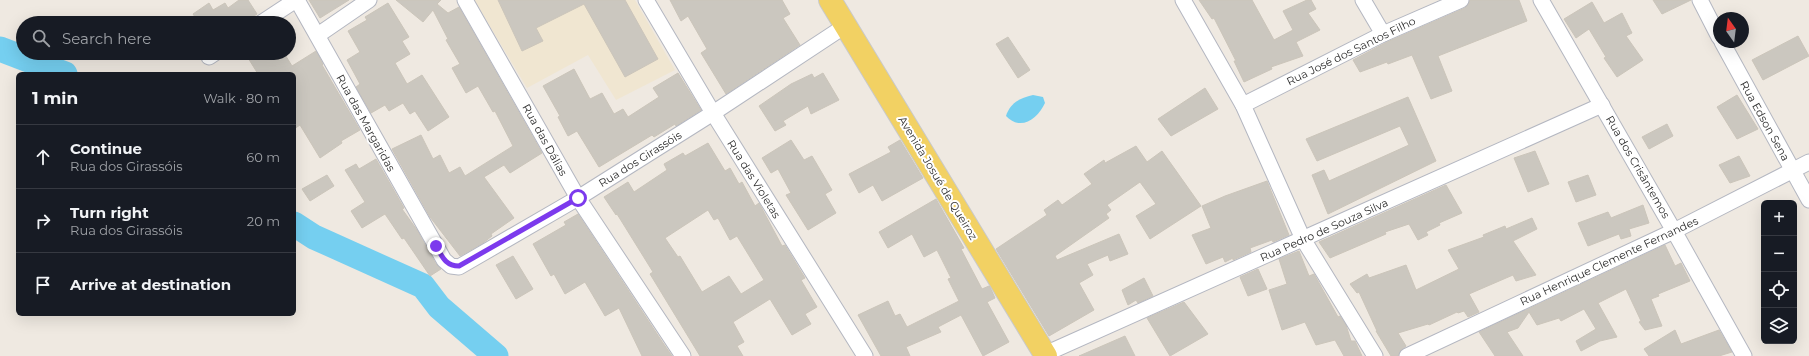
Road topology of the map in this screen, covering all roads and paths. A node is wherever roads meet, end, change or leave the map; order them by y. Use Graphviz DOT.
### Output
graph roads {
  1 [pos="297,0"];
  2 [pos="369,0"];
  3 [pos="465,0"];
  4 [pos="646,0"];
  5 [pos="830,0"];
  6 [pos="1183,0"];
  7 [pos="1363,0"];
  8 [pos="1461,0"];
  9 [pos="1541,0"];
  10 [pos="1700,0"];
  11 [pos="272,16"];
  12 [pos="1713,25"];
  13 [pos="845,26"];
  14 [pos="1383,34"];
  15 [pos="318,35"];
  16 [pos="1725,48"];
  17 [pos="1243,105"];
  18 [pos="1602,105"];
  19 [pos="712,113"];
  20 [pos="1809,162"];
  21 [pos="1792,170"];
  22 [pos="578,198"];
  23 [pos="1809,200"];
  24 [pos="1674,231"];
  25 [pos="1303,239"];
  26 [pos="436,246"];
  27 [pos="1045,355"];
  28 [pos="683,356"];
  29 [pos="865,356"];
  30 [pos="1375,356"];
  31 [pos="1406,356"];
  32 [pos="1744,356"];
  1 -- 11 [label="street"];
  1 -- 15 [label="street, Rua das Margaridas"];
  2 -- 15 [label="street"];
  3 -- 22 [label="street, Rua das Dálias"];
  4 -- 19 [label="street, Rua das Violetas"];
  5 -- 13 [label="main road, Avenida Josué de Queiroz"];
  6 -- 17 [label="street"];
  7 -- 14 [label="street"];
  8 -- 14 [label="street, Rua José dos Santos Filho"];
  9 -- 18 [label="street, Rua dos Crisântemos"];
  10 -- 12 [label="street"];
  13 -- 19 [label="street, Rua dos Girassóis"];
  13 -- 27 [label="main road, Avenida Josué de Queiroz"];
  14 -- 17 [label="street, Rua José dos Santos Filho"];
  15 -- 26 [label="street, Rua das Margaridas"];
  16 -- 21 [label="street, Rua Edson Sena"];
  17 -- 25 [label="street"];
  18 -- 24 [label="street, Rua dos Crisântemos"];
  18 -- 25 [label="street, Rua Pedro de Souza Silva"];
  19 -- 22 [label="street, Rua dos Girassóis"];
  19 -- 29 [label="street, Rua das Violetas"];
  20 -- 21 [label="street, Rua Henrique Clemente Fernandes"];
  21 -- 23 [label="street, Rua Edson Sena"];
  21 -- 24 [label="street, Rua Henrique Clemente Fernandes"];
  22 -- 26 [label="street, Rua dos Girassóis"];
  22 -- 28 [label="street, Rua das Dálias"];
  24 -- 31 [label="street, Rua Henrique Clemente Fernandes"];
  24 -- 32 [label="street, Rua dos Crisântemos"];
  25 -- 27 [label="street, Rua Pedro de Souza Silva"];
  25 -- 30 [label="street"];
}
